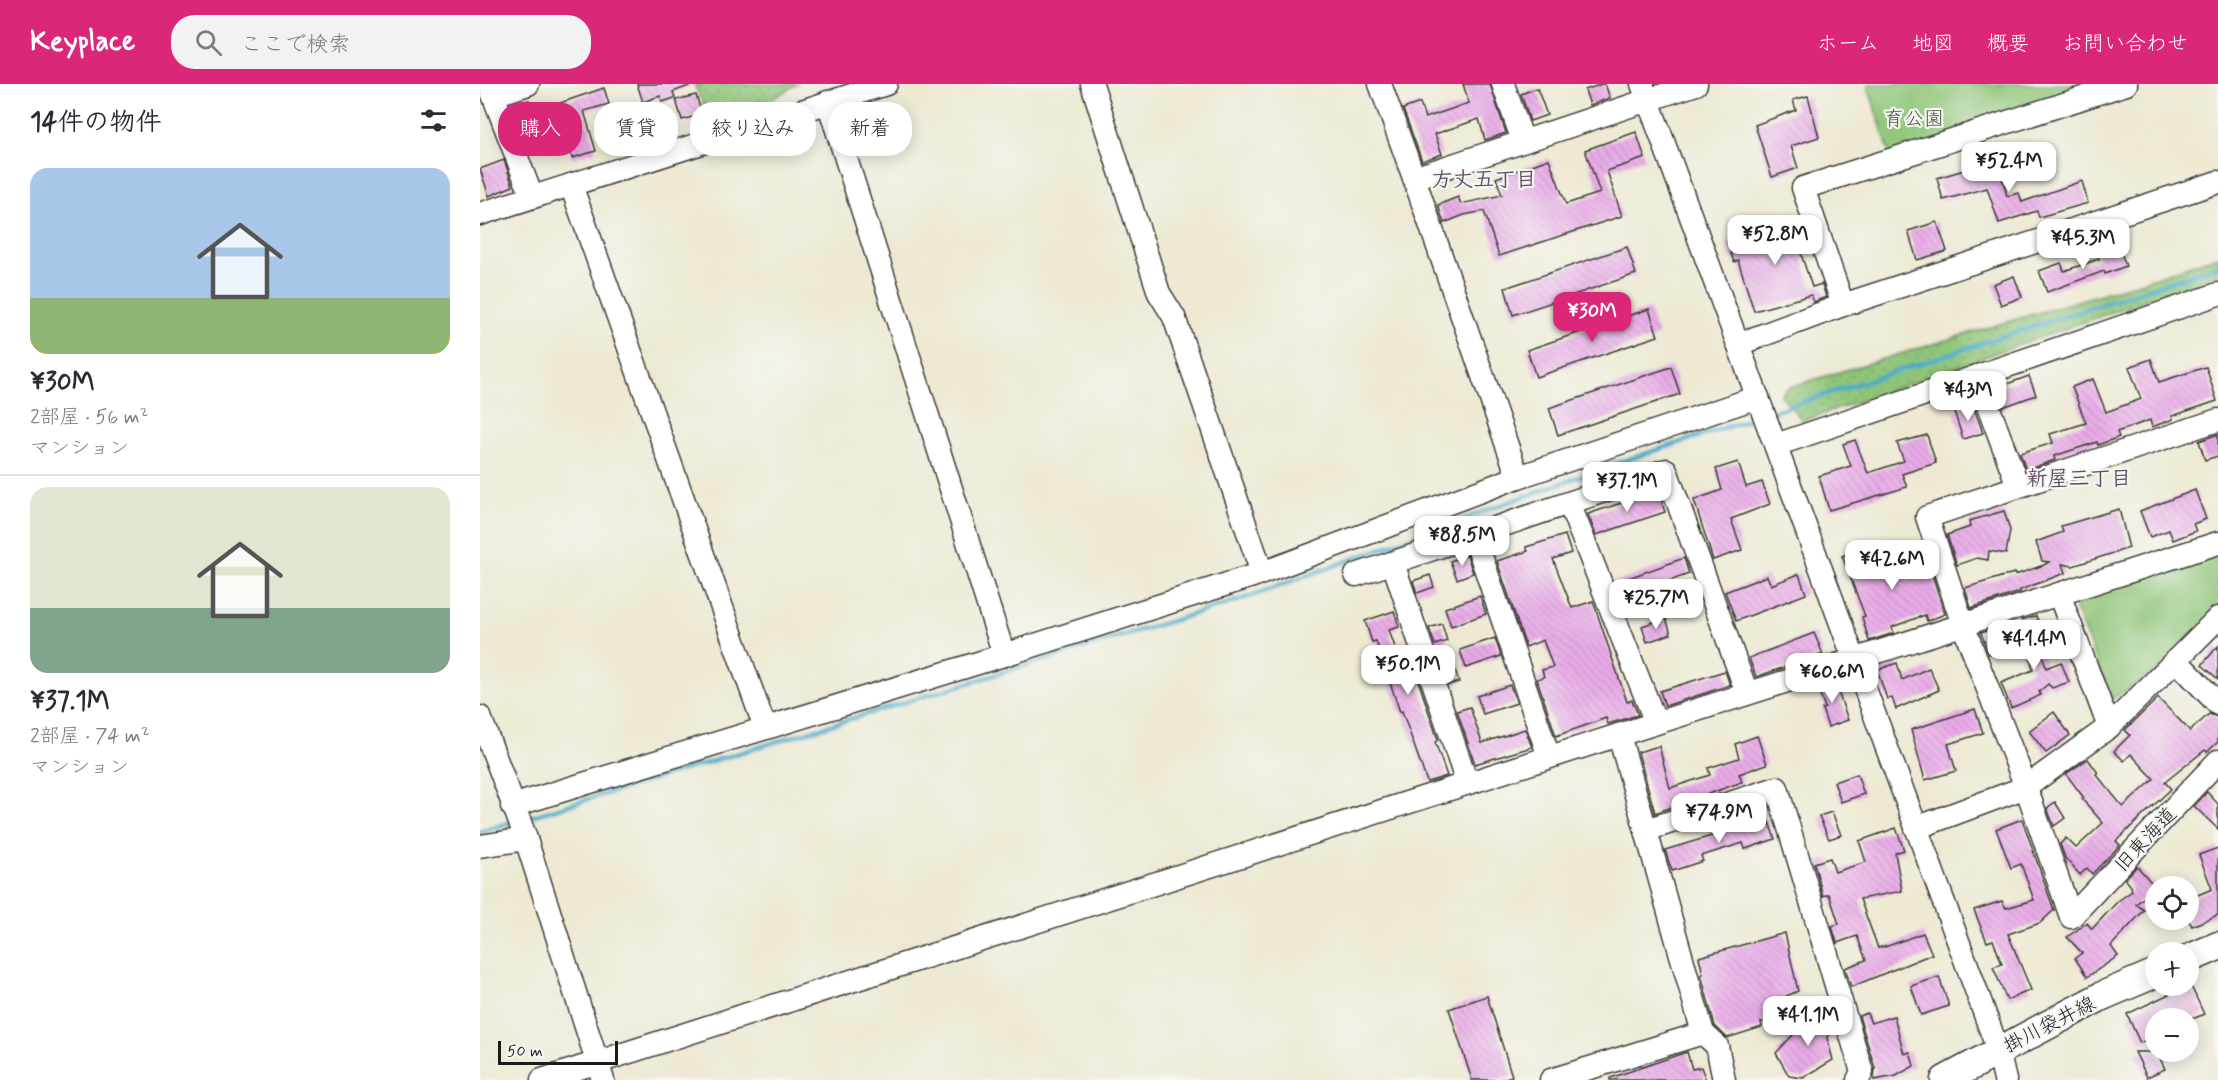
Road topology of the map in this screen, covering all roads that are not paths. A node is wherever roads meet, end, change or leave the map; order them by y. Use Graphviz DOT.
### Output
graph roads {
  1 [pos="528,84"];
  2 [pos="886,84"];
  3 [pos="1092,84"];
  4 [pos="1380,84"];
  5 [pos="1503,84"];
  6 [pos="1696,84"];
  7 [pos="2126,84"];
  8 [pos="492,89"];
  9 [pos="2087,90"];
  10 [pos="1645,92"];
  11 [pos="824,97"];
  12 [pos="1523,141"];
  13 [pos="1414,178"];
  14 [pos="2218,182"];
  15 [pos="571,185"];
  16 [pos="532,197"];
  17 [pos="480,214"];
  18 [pos="2218,294"];
  19 [pos="1844,305"];
  20 [pos="1739,344"];
  21 [pos="1977,376"];
  22 [pos="1760,400"];
  23 [pos="2218,420"];
  24 [pos="1773,435"];
  25 [pos="1518,477"];
  26 [pos="2018,486"];
  27 [pos="1569,503"];
  28 [pos="1474,535"];
  29 [pos="2218,543"];
  30 [pos="1393,562"];
  31 [pos="1262,573"];
  32 [pos="1356,575"];
  33 [pos="2059,594"];
  34 [pos="2218,618"];
  35 [pos="1963,625"];
  36 [pos="1004,655"];
  37 [pos="1854,660"];
  38 [pos="2176,660"];
  39 [pos="1747,693"];
  40 [pos="2218,704"];
  41 [pos="480,717"];
  42 [pos="1656,723"];
  43 [pos="2109,727"];
  44 [pos="765,728"];
  45 [pos="1619,735"];
  46 [pos="1549,757"];
  47 [pos="2218,760"];
  48 [pos="1467,783"];
  49 [pos="2026,787"];
  50 [pos="514,808"];
  51 [pos="1916,828"];
  52 [pos="1646,830"];
  53 [pos="525,836"];
  54 [pos="480,846"];
  55 [pos="2218,946"];
  56 [pos="2199,954"];
  57 [pos="2145,978"];
  58 [pos="1703,1033"];
  59 [pos="1998,1050"];
  60 [pos="600,1071"];
  61 [pos="542,1080"];
  62 [pos="1551,1080"];
  63 [pos="1724,1080"];
  64 [pos="1858,1080"];
  65 [pos="1945,1080"];
  66 [pos="2005,1080"];
  1 -- 8 [label="street"];
  2 -- 11 [label="street"];
  3 -- 31 [label="street"];
  4 -- 13 [label="street"];
  5 -- 12 [label="street"];
  6 -- 10 [label="street"];
  7 -- 9 [label="street"];
  8 -- 16 [label="street"];
  9 -- 19 [label="street"];
  10 -- 12 [label="street"];
  10 -- 20 [label="street"];
  11 -- 15 [label="street"];
  11 -- 36 [label="street"];
  12 -- 13 [label="street"];
  13 -- 25 [label="street"];
  14 -- 19 [label="street"];
  15 -- 16 [label="street"];
  15 -- 44 [label="street"];
  16 -- 17 [label="street"];
  18 -- 21 [label="street"];
  19 -- 20 [label="street"];
  20 -- 22 [label="street"];
  21 -- 24 [label="street"];
  21 -- 26 [label="street"];
  22 -- 24 [label="street"];
  22 -- 25 [label="street"];
  23 -- 26 [label="street"];
  24 -- 37 [label="street"];
  25 -- 31 [label="street"];
  26 -- 35 [label="street"];
  27 -- 28 [label="street"];
  27 -- 39 [label="street"];
  27 -- 42 [label="street"];
  28 -- 30 [label="street"];
  28 -- 46 [label="street"];
  29 -- 33 [label="street"];
  30 -- 32 [label="street"];
  30 -- 48 [label="street"];
  31 -- 36 [label="street"];
  33 -- 35 [label="street"];
  33 -- 43 [label="street"];
  34 -- 38 [label="street"];
  35 -- 37 [label="street"];
  35 -- 49 [label="street"];
  36 -- 44 [label="street"];
  37 -- 39 [label="street"];
  37 -- 51 [label="street"];
  38 -- 40 [label="street"];
  38 -- 43 [label="street"];
  39 -- 42 [label="street"];
  41 -- 50 [label="street"];
  42 -- 45 [label="street"];
  43 -- 49 [label="street"];
  44 -- 50 [label="street"];
  45 -- 46 [label="street"];
  45 -- 52 [label="street"];
  46 -- 48 [label="street"];
  47 -- 49 [label="street, 旧東海道"];
  48 -- 60 [label="street"];
  49 -- 51 [label="street"];
  50 -- 53 [label="street"];
  51 -- 59 [label="street"];
  52 -- 58 [label="street"];
  52 -- 64 [label="street"];
  53 -- 54 [label="street"];
  53 -- 60 [label="street"];
  55 -- 56 [label="main road"];
  57 -- 59 [label="main road, 掛川袋井線"];
  58 -- 62 [label="street"];
  58 -- 63 [label="street"];
  59 -- 65 [label="main road, 掛川袋井線"];
  59 -- 66 [label="street"];
  60 -- 61 [label="street"];
}
